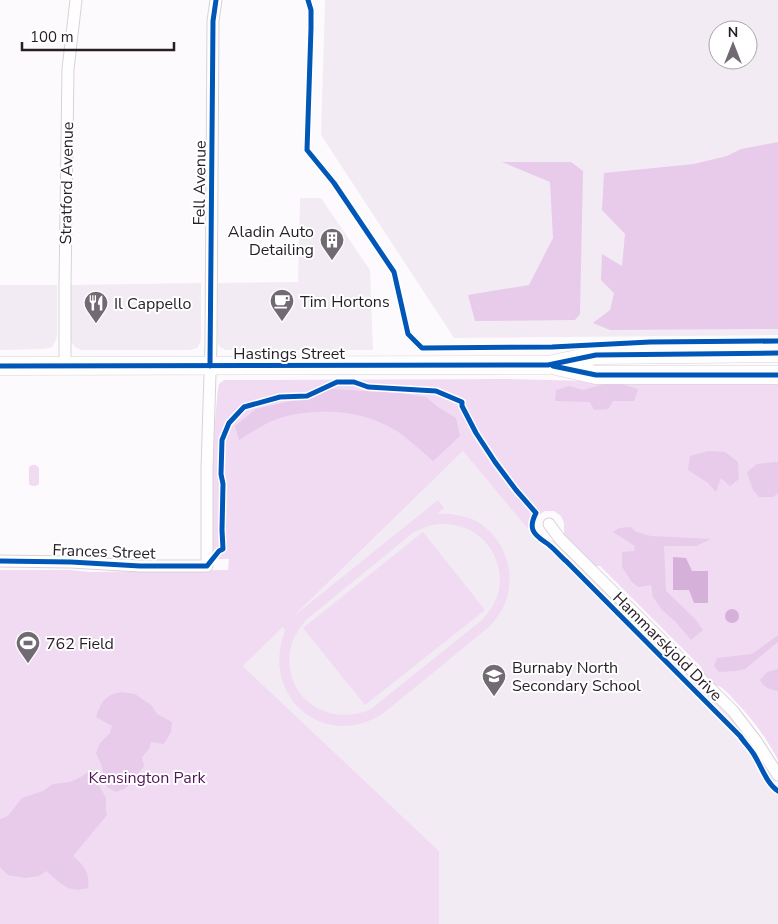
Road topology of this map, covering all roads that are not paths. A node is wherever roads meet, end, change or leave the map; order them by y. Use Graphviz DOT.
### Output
graph roads {
  1 [pos="76,0"];
  2 [pos="216,0"];
  3 [pos="778,353"];
  4 [pos="548,365"];
  5 [pos="0,366"];
  6 [pos="65,366"];
  7 [pos="210,366"];
  8 [pos="778,375"];
  9 [pos="550,524"];
  10 [pos="0,561"];
  11 [pos="207,566"];
  12 [pos="778,775"];
  1 -- 6 [label="street, Stratford Avenue"];
  2 -- 7 [label="street, Fell Avenue"];
  3 -- 4 [label="main road, Hastings Street"];
  4 -- 7 [label="main road, Hastings Street"];
  4 -- 8 [label="main road, Hastings Street"];
  5 -- 6 [label="main road, Hastings Street"];
  6 -- 7 [label="main road, Hastings Street"];
  7 -- 11 [label="street, Fell Avenue"];
  9 -- 12 [label="street, Hammarskjold Drive"];
  10 -- 11 [label="street, Frances Street"];
}
